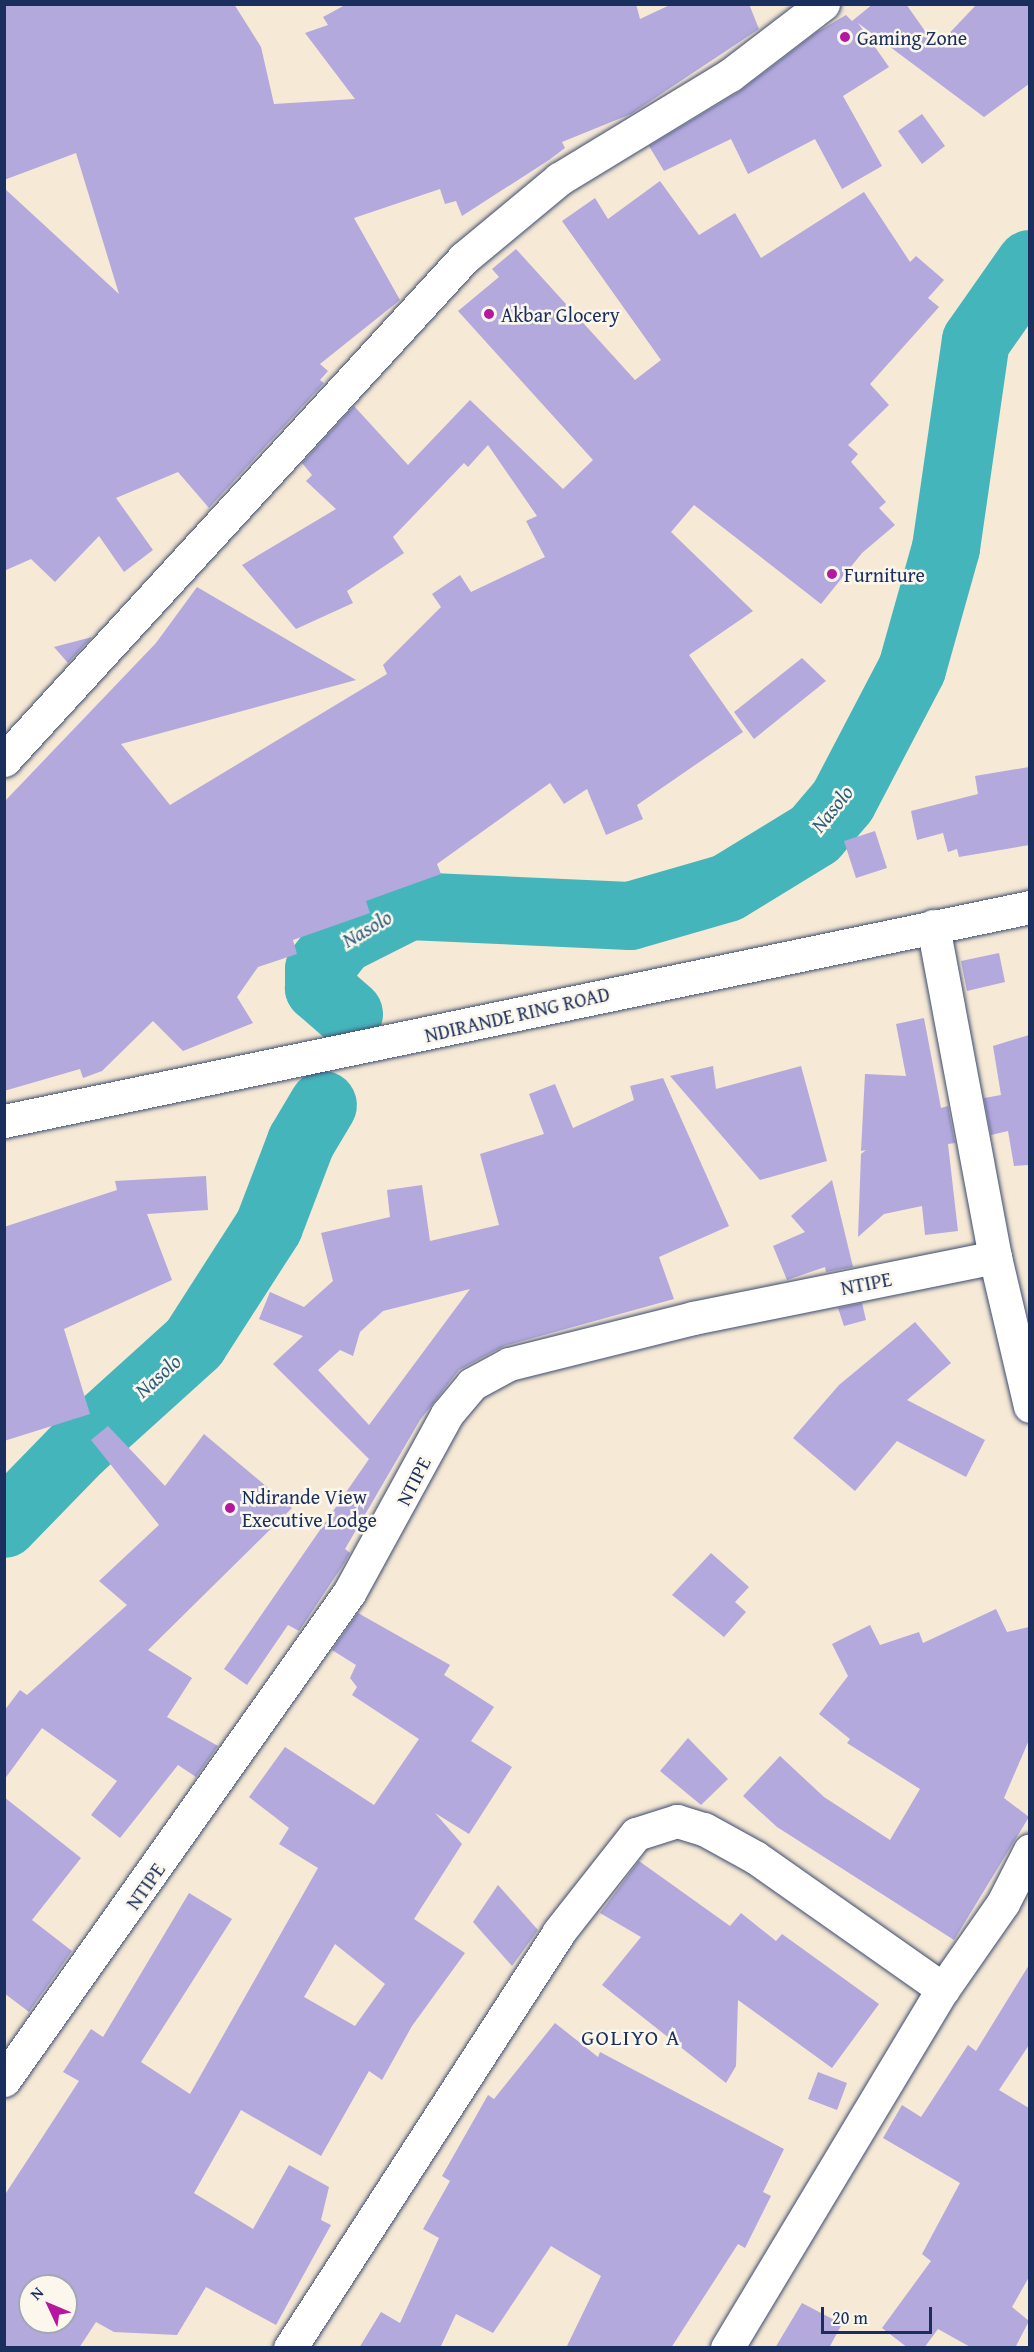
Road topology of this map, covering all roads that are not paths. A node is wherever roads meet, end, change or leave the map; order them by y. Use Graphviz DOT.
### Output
graph roads {
  1 [pos="823,4"];
  2 [pos="4,760"];
  3 [pos="1029,907"];
  4 [pos="933,926"];
  5 [pos="4,1121"];
  6 [pos="995,1257"];
  7 [pos="1029,1406"];
  8 [pos="1029,1850"];
  9 [pos="943,1989"];
  10 [pos="4,2080"];
  11 [pos="290,2348"];
  12 [pos="727,2348"];
  1 -- 2 [label="street"];
  3 -- 4 [label="street, NDIRANDE RING ROAD"];
  4 -- 5 [label="street, NDIRANDE RING ROAD"];
  4 -- 6 [label="street"];
  6 -- 7 [label="street"];
  6 -- 10 [label="street, NTIPE"];
  8 -- 9 [label="street"];
  9 -- 11 [label="street"];
  9 -- 12 [label="street"];
}
